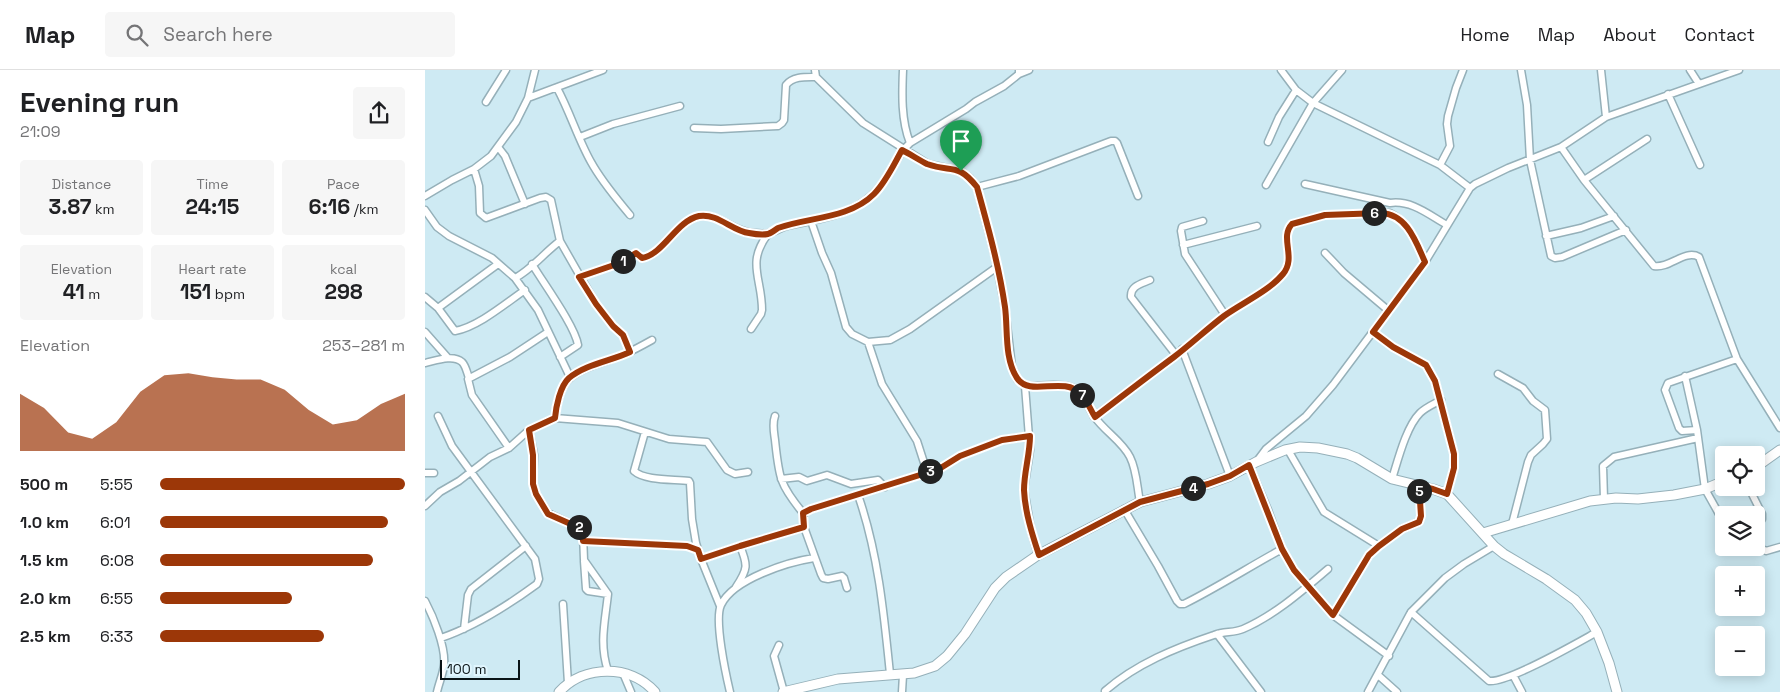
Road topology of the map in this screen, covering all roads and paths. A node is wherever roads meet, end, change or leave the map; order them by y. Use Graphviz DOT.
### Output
graph roads {
  1 [pos="506,70"];
  2 [pos="535,70"];
  3 [pos="603,70"];
  4 [pos="903,70"];
  5 [pos="1029,70"];
  6 [pos="1281,70"];
  7 [pos="1342,70"];
  8 [pos="1463,70"];
  9 [pos="1521,70"];
  10 [pos="1690,70"];
  11 [pos="1739,70"];
  12 [pos="1019,72"];
  13 [pos="1603,72"];
  14 [pos="816,73"];
  15 [pos="1699,84"];
  16 [pos="557,88"];
  17 [pos="1297,90"];
  18 [pos="1668,94"];
  19 [pos="528,98"];
  20 [pos="485,102"];
  21 [pos="1313,103"];
  22 [pos="681,106"];
  23 [pos="1606,117"];
  24 [pos="694,128"];
  25 [pos="580,137"];
  26 [pos="1647,139"];
  27 [pos="1268,142"];
  28 [pos="910,143"];
  29 [pos="498,147"];
  30 [pos="1561,147"];
  31 [pos="902,150"];
  32 [pos="1531,160"];
  33 [pos="1440,165"];
  34 [pos="1700,165"];
  35 [pos="474,169"];
  36 [pos="1584,180"];
  37 [pos="1305,184"];
  38 [pos="1266,185"];
  39 [pos="977,187"];
  40 [pos="1470,188"];
  41 [pos="425,196"];
  42 [pos="1138,196"];
  43 [pos="525,204"];
  44 [pos="425,210"];
  45 [pos="630,215"];
  46 [pos="1614,216"];
  47 [pos="811,221"];
  48 [pos="1203,221"];
  49 [pos="1257,226"];
  50 [pos="1447,226"];
  51 [pos="1626,230"];
  52 [pos="768,234"];
  53 [pos="1546,236"];
  54 [pos="560,241"];
  55 [pos="1183,245"];
  56 [pos="1325,252"];
  57 [pos="1425,262"];
  58 [pos="498,264"];
  59 [pos="532,264"];
  60 [pos="997,268"];
  61 [pos="579,277"];
  62 [pos="515,278"];
  63 [pos="1150,280"];
  64 [pos="525,290"];
  65 [pos="425,297"];
  66 [pos="438,308"];
  67 [pos="1389,311"];
  68 [pos="1225,315"];
  69 [pos="751,329"];
  70 [pos="425,332"];
  71 [pos="548,332"];
  72 [pos="1373,332"];
  73 [pos="652,340"];
  74 [pos="868,342"];
  75 [pos="1182,349"];
  76 [pos="630,352"];
  77 [pos="1176,355"];
  78 [pos="560,357"];
  79 [pos="447,358"];
  80 [pos="1737,358"];
  81 [pos="425,363"];
  82 [pos="1497,374"];
  83 [pos="1685,376"];
  84 [pos="570,377"];
  85 [pos="469,378"];
  86 [pos="1025,386"];
  87 [pos="1441,400"];
  88 [pos="438,416"];
  89 [pos="775,416"];
  90 [pos="1095,417"];
  91 [pos="555,418"];
  92 [pos="1780,428"];
  93 [pos="529,430"];
  94 [pos="1697,430"];
  95 [pos="645,432"];
  96 [pos="1030,436"];
  97 [pos="1697,438"];
  98 [pos="509,448"];
  99 [pos="1288,450"];
  100 [pos="1780,450"];
  101 [pos="1765,461"];
  102 [pos="1252,463"];
  103 [pos="470,471"];
  104 [pos="748,472"];
  105 [pos="927,472"];
  106 [pos="425,473"];
  107 [pos="434,473"];
  108 [pos="1230,476"];
  109 [pos="781,479"];
  110 [pos="1391,479"];
  111 [pos="1715,485"];
  112 [pos="1419,486"];
  113 [pos="885,487"];
  114 [pos="1705,489"];
  115 [pos="1447,494"];
  116 [pos="858,495"];
  117 [pos="1604,499"];
  118 [pos="1140,502"];
  119 [pos="425,506"];
  120 [pos="1715,507"];
  121 [pos="1124,509"];
  122 [pos="803,513"];
  123 [pos="1513,524"];
  124 [pos="804,527"];
  125 [pos="1483,533"];
  126 [pos="583,541"];
  127 [pos="526,546"];
  128 [pos="740,546"];
  129 [pos="1379,546"];
  130 [pos="1493,546"];
  131 [pos="1780,547"];
  132 [pos="1282,549"];
  133 [pos="698,550"];
  134 [pos="1765,551"];
  135 [pos="1039,555"];
  136 [pos="814,558"];
  137 [pos="701,559"];
  138 [pos="584,560"];
  139 [pos="1328,569"];
  140 [pos="1307,587"];
  141 [pos="847,588"];
  142 [pos="733,590"];
  143 [pos="608,594"];
  144 [pos="425,601"];
  145 [pos="563,604"];
  146 [pos="720,606"];
  147 [pos="1411,612"];
  148 [pos="1333,615"];
  149 [pos="464,629"];
  150 [pos="1597,632"];
  151 [pos="1217,634"];
  152 [pos="441,638"];
  153 [pos="779,645"];
  154 [pos="1389,656"];
  155 [pos="608,671"];
  156 [pos="623,673"];
  157 [pos="890,674"];
  158 [pos="903,675"];
  159 [pos="1378,675"];
  160 [pos="1513,675"];
  161 [pos="568,683"];
  162 [pos="816,688"];
  163 [pos="1105,691"];
  164 [pos="437,692"];
  165 [pos="559,692"];
  166 [pos="631,692"];
  167 [pos="655,692"];
  168 [pos="730,692"];
  169 [pos="784,692"];
  170 [pos="902,692"];
  171 [pos="1261,692"];
  172 [pos="1368,692"];
  173 [pos="1397,692"];
  174 [pos="1522,692"];
  175 [pos="1617,692"];
  1 -- 20 [label="street"];
  2 -- 19 [label="street"];
  3 -- 16 [label="street"];
  4 -- 28 [label="street"];
  5 -- 12 [label="street"];
  6 -- 17 [label="street"];
  7 -- 21 [label="street"];
  8 -- 33 [label="street"];
  9 -- 32 [label="street"];
  10 -- 15 [label="street"];
  11 -- 15 [label="street"];
  12 -- 28 [label="street"];
  13 -- 23 [label="street"];
  14 -- 24 [label="street"];
  14 -- 31 [label="street"];
  15 -- 18 [label="street"];
  16 -- 19 [label="street"];
  16 -- 25 [label="street"];
  17 -- 21 [label="street"];
  17 -- 27 [label="street"];
  18 -- 23 [label="street"];
  18 -- 34 [label="street"];
  19 -- 29 [label="street"];
  21 -- 33 [label="street"];
  21 -- 38 [label="street"];
  22 -- 25 [label="street"];
  23 -- 30 [label="street"];
  25 -- 45 [label="street"];
  26 -- 36 [label="street"];
  28 -- 31 [label="street"];
  29 -- 35 [label="street"];
  29 -- 43 [label="street"];
  30 -- 32 [label="street"];
  30 -- 36 [label="street"];
  31 -- 39 [label="street"];
  31 -- 47 [label="street"];
  32 -- 40 [label="street"];
  32 -- 53 [label="street"];
  33 -- 40 [label="street"];
  35 -- 41 [label="street"];
  35 -- 43 [label="street"];
  36 -- 46 [label="street"];
  37 -- 50 [label="street"];
  39 -- 42 [label="street"];
  39 -- 60 [label="street"];
  40 -- 50 [label="street"];
  43 -- 54 [label="street"];
  44 -- 58 [label="street"];
  46 -- 51 [label="street"];
  46 -- 53 [label="street"];
  47 -- 52 [label="street"];
  47 -- 74 [label="street"];
  48 -- 55 [label="street"];
  49 -- 55 [label="street"];
  50 -- 57 [label="street"];
  51 -- 53 [label="street"];
  51 -- 80 [label="street"];
  52 -- 61 [label="street"];
  52 -- 69 [label="street"];
  54 -- 59 [label="street"];
  54 -- 61 [label="street"];
  55 -- 68 [label="street"];
  56 -- 67 [label="street"];
  57 -- 67 [label="street"];
  57 -- 68 [label="street"];
  58 -- 62 [label="street"];
  58 -- 66 [label="street"];
  59 -- 62 [label="street"];
  59 -- 78 [label="street"];
  60 -- 74 [label="street"];
  60 -- 86 [label="street"];
  61 -- 76 [label="street"];
  62 -- 64 [label="street"];
  63 -- 77 [label="street"];
  64 -- 66 [label="street"];
  64 -- 71 [label="street"];
  65 -- 66 [label="street"];
  67 -- 72 [label="street"];
  68 -- 75 [label="street"];
  70 -- 79 [label="street"];
  71 -- 78 [label="street"];
  71 -- 85 [label="street"];
  72 -- 87 [label="street"];
  72 -- 102 [label="street"];
  73 -- 76 [label="street"];
  74 -- 105 [label="street"];
  75 -- 77 [label="street"];
  75 -- 108 [label="street"];
  76 -- 84 [label="street"];
  77 -- 90 [label="street"];
  78 -- 84 [label="street"];
  79 -- 81 [label="street"];
  79 -- 85 [label="street"];
  80 -- 83 [label="street"];
  80 -- 92 [label="street"];
  82 -- 123 [label="street"];
  83 -- 94 [label="street"];
  83 -- 94 [label="street"];
  84 -- 91 [label="street"];
  85 -- 98 [label="street"];
  86 -- 90 [label="street"];
  86 -- 96 [label="street"];
  87 -- 110 [label="street"];
  87 -- 115 [label="street"];
  88 -- 103 [label="street"];
  89 -- 109 [label="street"];
  90 -- 118 [label="street"];
  91 -- 93 [label="street"];
  91 -- 95 [label="street"];
  93 -- 98 [label="street"];
  93 -- 126 [label="street"];
  94 -- 97 [label="street"];
  95 -- 104 [label="street"];
  95 -- 133 [label="street"];
  96 -- 105 [label="street"];
  96 -- 135 [label="street"];
  97 -- 114 [label="street"];
  97 -- 117 [label="street"];
  98 -- 103 [label="street"];
  99 -- 102 [label="street"];
  99 -- 110 [label="street"];
  99 -- 129 [label="street"];
  100 -- 101 [label="street"];
  102 -- 108 [label="street"];
  102 -- 132 [label="street"];
  103 -- 119 [label="street"];
  103 -- 127 [label="street"];
  105 -- 113 [label="street"];
  106 -- 107 [label="street"];
  108 -- 118 [label="street"];
  109 -- 113 [label="street"];
  109 -- 122 [label="street"];
  110 -- 112 [label="street"];
  111 -- 114 [label="street"];
  112 -- 115 [label="street"];
  112 -- 129 [label="street"];
  113 -- 116 [label="street"];
  114 -- 117 [label="street"];
  114 -- 120 [label="street"];
  115 -- 125 [label="street"];
  116 -- 122 [label="street"];
  116 -- 157 [label="street"];
  117 -- 123 [label="street"];
  118 -- 121 [label="street"];
  121 -- 132 [label="street"];
  121 -- 135 [label="street"];
  122 -- 124 [label="street"];
  123 -- 125 [label="street"];
  124 -- 128 [label="street"];
  124 -- 136 [label="street"];
  125 -- 130 [label="street"];
  126 -- 133 [label="street"];
  126 -- 138 [label="street"];
  127 -- 149 [label="street"];
  127 -- 149 [label="street"];
  128 -- 137 [label="street"];
  128 -- 142 [label="street"];
  129 -- 148 [label="street"];
  130 -- 147 [label="street"];
  130 -- 150 [label="street"];
  131 -- 134 [label="street"];
  132 -- 140 [label="street"];
  133 -- 137 [label="street"];
  135 -- 158 [label="street"];
  136 -- 141 [label="street"];
  136 -- 142 [label="street"];
  137 -- 146 [label="street"];
  138 -- 143 [label="street"];
  138 -- 143 [label="street"];
  139 -- 140 [label="street"];
  140 -- 148 [label="street"];
  140 -- 151 [label="street"];
  142 -- 146 [label="street"];
  143 -- 155 [label="street"];
  144 -- 152 [label="street"];
  145 -- 161 [label="street"];
  146 -- 168 [label="street"];
  147 -- 154 [label="street"];
  147 -- 160 [label="street"];
  148 -- 154 [label="street"];
  149 -- 152 [label="street"];
  150 -- 160 [label="street"];
  150 -- 175 [label="street"];
  151 -- 163 [label="street"];
  151 -- 171 [label="street"];
  152 -- 164 [label="street"];
  153 -- 169 [label="street"];
  154 -- 159 [label="street"];
  155 -- 156 [label="street"];
  155 -- 161 [label="street"];
  156 -- 166 [label="street"];
  156 -- 167 [label="street"];
  157 -- 158 [label="street"];
  157 -- 162 [label="street"];
  158 -- 170 [label="street"];
  159 -- 172 [label="street"];
  159 -- 173 [label="street"];
  160 -- 174 [label="street"];
  161 -- 165 [label="street"];
  162 -- 169 [label="street"];
}
